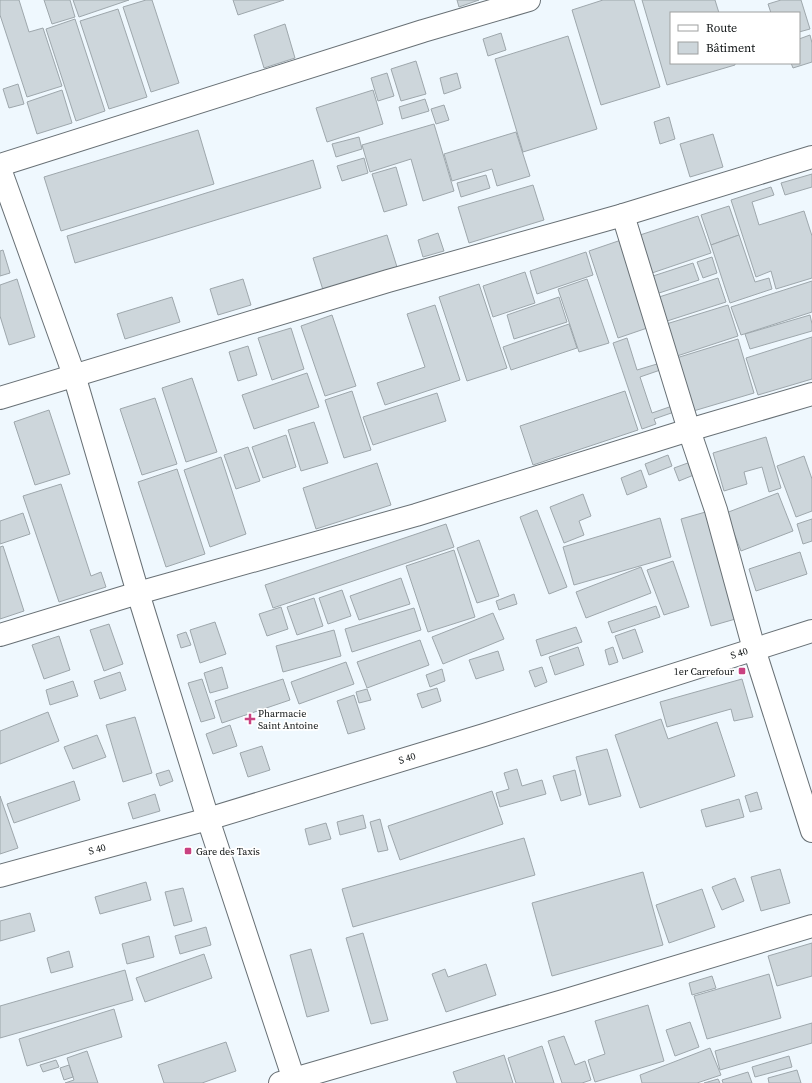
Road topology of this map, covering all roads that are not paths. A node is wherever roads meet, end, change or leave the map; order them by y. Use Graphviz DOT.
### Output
graph roads {
  1 [pos="529,0"];
  2 [pos="812,157"];
  3 [pos="0,165"];
  4 [pos="0,169"];
  5 [pos="623,215"];
  6 [pos="74,374"];
  7 [pos="812,394"];
  8 [pos="0,398"];
  9 [pos="689,430"];
  10 [pos="138,593"];
  11 [pos="812,631"];
  12 [pos="0,635"];
  13 [pos="754,649"];
  14 [pos="208,819"];
  15 [pos="812,831"];
  16 [pos="0,876"];
  17 [pos="812,926"];
  18 [pos="289,1082"];
  1 -- 3 [label="street"];
  2 -- 5 [label="street"];
  4 -- 6 [label="street"];
  5 -- 6 [label="street"];
  5 -- 9 [label="street"];
  6 -- 8 [label="street"];
  6 -- 10 [label="street"];
  7 -- 9 [label="street"];
  9 -- 10 [label="street"];
  9 -- 13 [label="street"];
  10 -- 12 [label="street"];
  10 -- 14 [label="street"];
  11 -- 13 [label="street, S 40"];
  13 -- 14 [label="street, S 40"];
  13 -- 15 [label="street"];
  14 -- 16 [label="street, S 40"];
  14 -- 18 [label="street"];
  17 -- 18 [label="street"];
}
